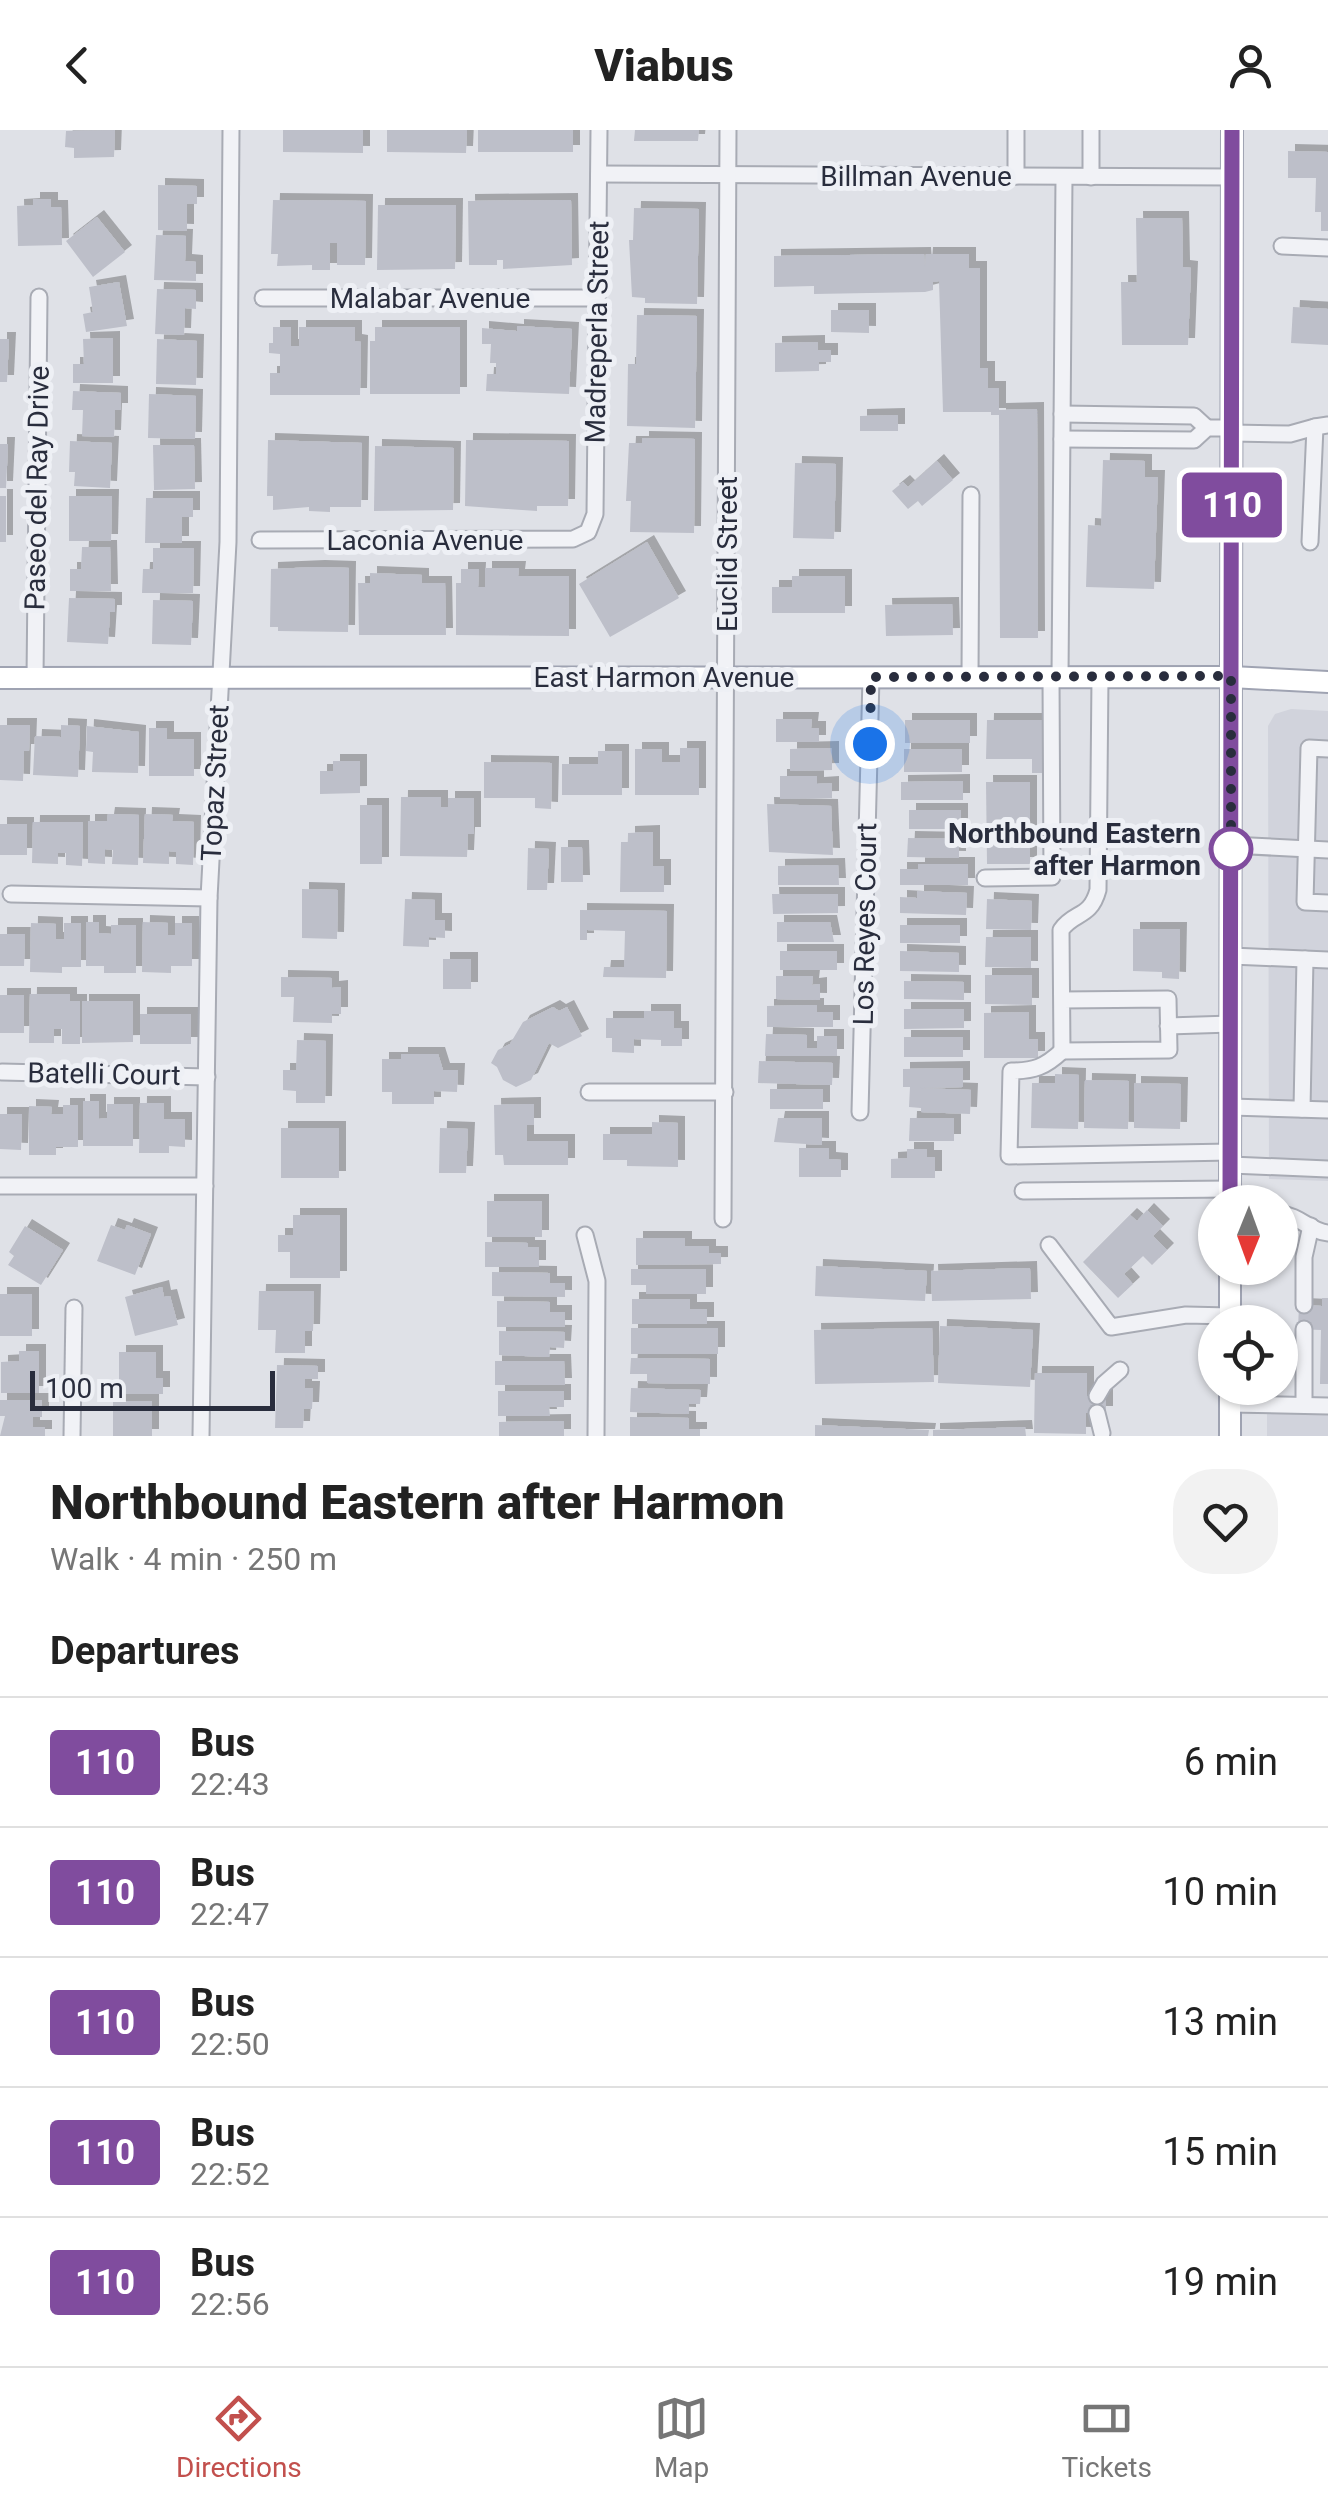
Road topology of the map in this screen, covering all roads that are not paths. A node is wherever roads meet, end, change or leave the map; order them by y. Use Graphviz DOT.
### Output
graph roads {
  1 [pos="231,130"];
  2 [pos="598,130"];
  3 [pos="728,130"];
  4 [pos="1016,130"];
  5 [pos="1092,130"];
  6 [pos="1232,130"];
  7 [pos="599,174"];
  8 [pos="727,175"];
  9 [pos="1016,176"];
  10 [pos="1064,176"];
  11 [pos="1091,177"];
  12 [pos="1232,177"];
  13 [pos="1282,246"];
  14 [pos="1328,248"];
  15 [pos="39,298"];
  16 [pos="263,298"];
  17 [pos="596,298"];
  18 [pos="1062,414"];
  19 [pos="1322,426"];
  20 [pos="1207,428"];
  21 [pos="1232,430"];
  22 [pos="1062,438"];
  23 [pos="971,495"];
  24 [pos="588,532"];
  25 [pos="260,540"];
  26 [pos="1310,542"];
  27 [pos="1231,676"];
  28 [pos="727,677"];
  29 [pos="871,677"];
  30 [pos="970,677"];
  31 [pos="1055,677"];
  32 [pos="1100,677"];
  33 [pos="0,678"];
  34 [pos="35,678"];
  35 [pos="221,678"];
  36 [pos="1328,682"];
  37 [pos="1328,749"];
  38 [pos="1231,845"];
  39 [pos="1306,849"];
  40 [pos="1328,850"];
  41 [pos="985,878"];
  42 [pos="11,894"];
  43 [pos="209,898"];
  44 [pos="1328,903"];
  45 [pos="1231,956"];
  46 [pos="1305,959"];
  47 [pos="1328,960"];
  48 [pos="1062,1000"];
  49 [pos="1231,1024"];
  50 [pos="1168,1026"];
  51 [pos="1062,1051"];
  52 [pos="2,1072"];
  53 [pos="206,1077"];
  54 [pos="589,1092"];
  55 [pos="725,1092"];
  56 [pos="1231,1106"];
  57 [pos="1302,1110"];
  58 [pos="1328,1110"];
  59 [pos="860,1112"];
  60 [pos="1230,1158"];
  61 [pos="1328,1169"];
  62 [pos="1230,1185"];
  63 [pos="0,1186"];
  64 [pos="205,1186"];
  65 [pos="1023,1191"];
  66 [pos="1198,1195"];
  67 [pos="723,1219"];
  68 [pos="1298,1219"];
  69 [pos="1311,1226"];
  70 [pos="1328,1233"];
  71 [pos="585,1236"];
  72 [pos="1049,1244"];
  73 [pos="1304,1306"];
  74 [pos="74,1308"];
  75 [pos="1198,1316"];
  76 [pos="1304,1329"];
  77 [pos="1120,1370"];
  78 [pos="1230,1405"];
  79 [pos="1297,1405"];
  80 [pos="1304,1406"];
  81 [pos="1328,1406"];
  82 [pos="1102,1433"];
  83 [pos="72,1436"];
  84 [pos="201,1436"];
  85 [pos="596,1436"];
  86 [pos="1230,1436"];
  1 -- 35 [label="street, Topaz Street"];
  2 -- 7 [label="street, Madreperla Street"];
  3 -- 8 [label="street, Euclid Street"];
  4 -- 9 [label="street"];
  5 -- 11 [label="street"];
  6 -- 12 [label="main road"];
  7 -- 8 [label="street, Billman Avenue"];
  7 -- 17 [label="street, Madreperla Street"];
  8 -- 9 [label="street, Billman Avenue"];
  8 -- 28 [label="street, Euclid Street"];
  9 -- 10 [label="street, Billman Avenue"];
  10 -- 11 [label="street, Billman Avenue"];
  10 -- 18 [label="street"];
  11 -- 12 [label="street, Billman Avenue"];
  12 -- 21 [label="main road"];
  13 -- 14 [label="street"];
  15 -- 34 [label="street, Paseo del Ray Drive"];
  16 -- 17 [label="street, Malabar Avenue"];
  17 -- 24 [label="street, Madreperla Street"];
  18 -- 20 [label="street"];
  18 -- 22 [label="street"];
  19 -- 21 [label="street"];
  19 -- 26 [label="street"];
  20 -- 21 [label="street"];
  20 -- 22 [label="street"];
  21 -- 27 [label="main road"];
  22 -- 31 [label="street"];
  23 -- 30 [label="street"];
  24 -- 25 [label="street, Laconia Avenue"];
  27 -- 32 [label="main road, East Harmon Avenue"];
  27 -- 36 [label="main road, East Harmon Avenue"];
  27 -- 38 [label="main road"];
  28 -- 29 [label="main road, East Harmon Avenue"];
  28 -- 35 [label="main road, East Harmon Avenue"];
  28 -- 55 [label="street, Euclid Street"];
  29 -- 30 [label="main road, East Harmon Avenue"];
  29 -- 59 [label="street, Los Reyes Court"];
  30 -- 31 [label="main road, East Harmon Avenue"];
  31 -- 32 [label="main road, East Harmon Avenue"];
  31 -- 41 [label="street"];
  32 -- 48 [label="street"];
  33 -- 34 [label="main road, East Harmon Avenue"];
  34 -- 35 [label="main road, East Harmon Avenue"];
  35 -- 43 [label="street, Topaz Street"];
  37 -- 39 [label="street"];
  38 -- 39 [label="street"];
  38 -- 45 [label="main road"];
  39 -- 40 [label="street"];
  39 -- 44 [label="street"];
  42 -- 43 [label="street"];
  43 -- 53 [label="street, Topaz Street"];
  45 -- 46 [label="street"];
  45 -- 49 [label="main road"];
  46 -- 47 [label="street"];
  46 -- 57 [label="street"];
  48 -- 50 [label="street"];
  48 -- 51 [label="street"];
  49 -- 50 [label="street"];
  49 -- 56 [label="main road"];
  50 -- 51 [label="street"];
  51 -- 60 [label="street"];
  52 -- 53 [label="street, Batelli Court"];
  53 -- 64 [label="street, Topaz Street"];
  54 -- 55 [label="street"];
  55 -- 67 [label="street, Euclid Street"];
  56 -- 57 [label="street"];
  56 -- 60 [label="main road"];
  57 -- 58 [label="street"];
  60 -- 61 [label="street"];
  60 -- 62 [label="main road"];
  63 -- 64 [label="street"];
  64 -- 84 [label="street, Topaz Street"];
  65 -- 66 [label="street"];
  68 -- 69 [label="street"];
  69 -- 70 [label="street"];
  69 -- 73 [label="street"];
  71 -- 85 [label="street"];
  72 -- 75 [label="street"];
  74 -- 83 [label="street"];
  76 -- 80 [label="street"];
  77 -- 82 [label="street"];
  78 -- 86 [label="main road"];
  79 -- 80 [label="street"];
  80 -- 81 [label="street"];
}
